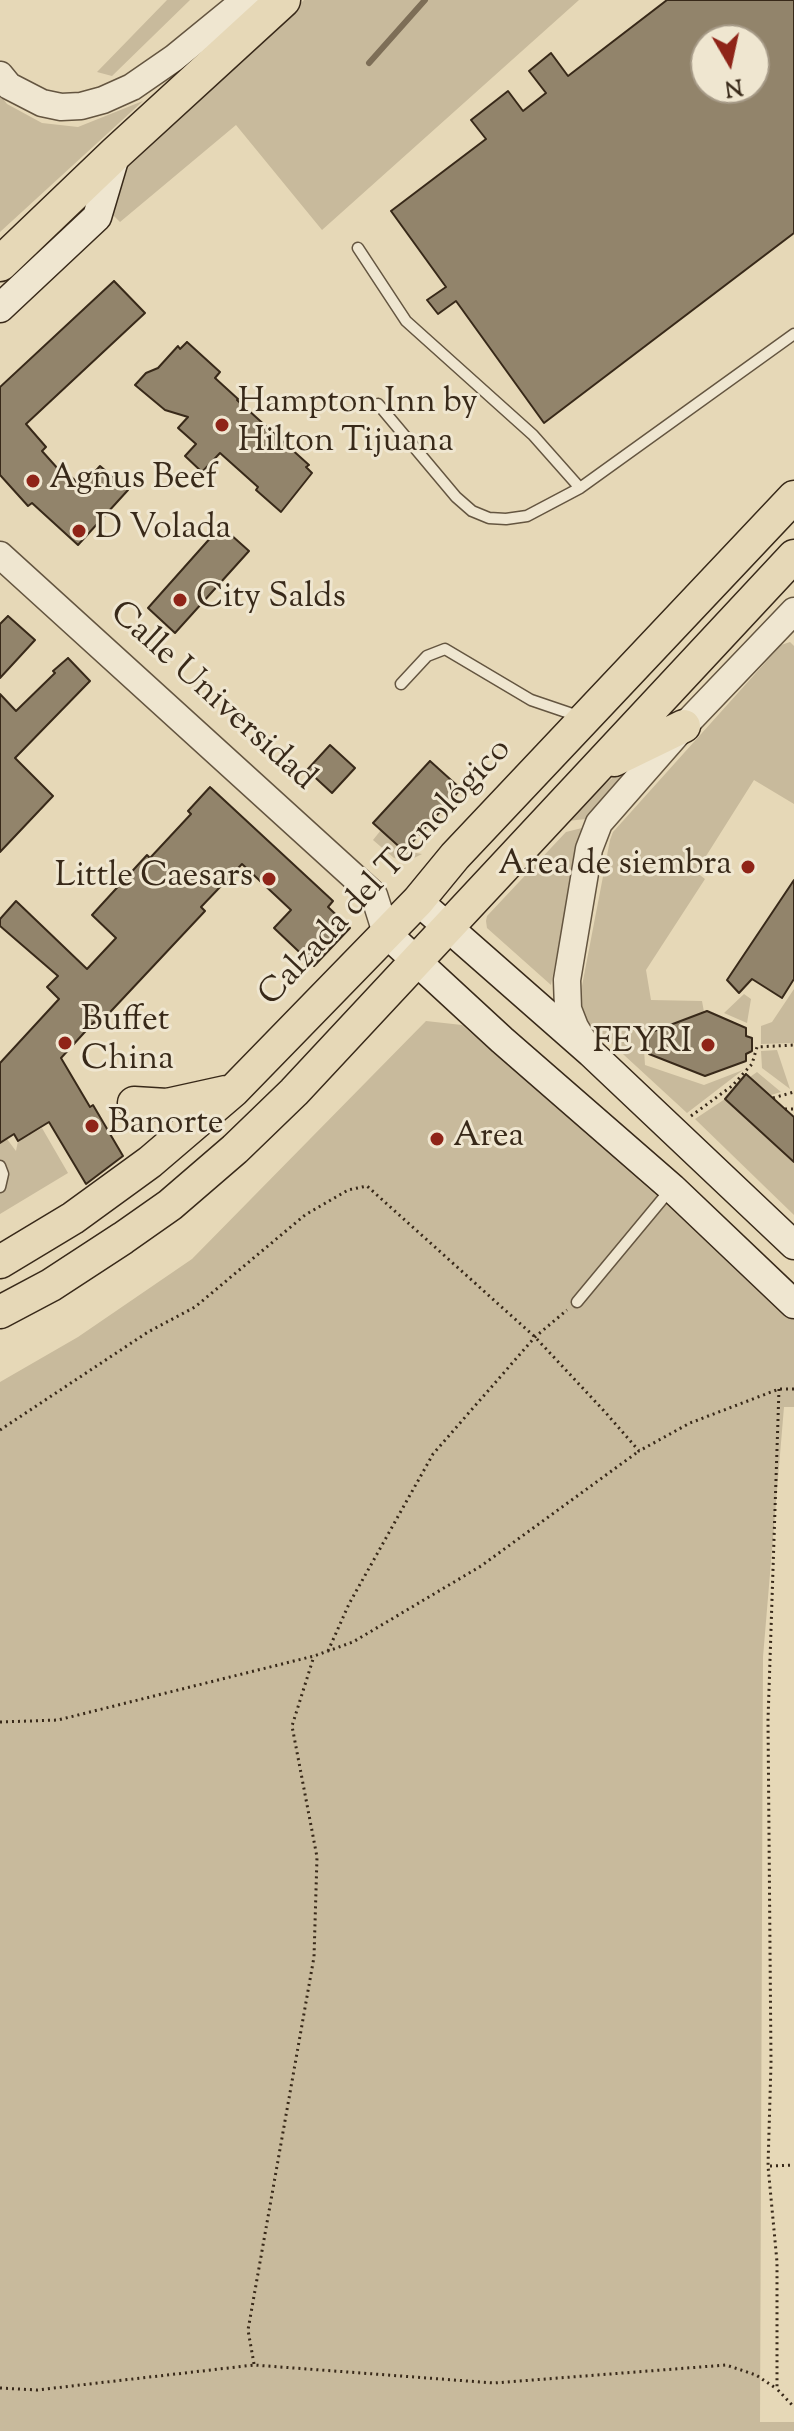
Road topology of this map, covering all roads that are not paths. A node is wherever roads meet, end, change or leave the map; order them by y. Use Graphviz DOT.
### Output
graph roads {
  1 [pos="245,0"];
  2 [pos="283,0"];
  3 [pos="0,75"];
  4 [pos="116,153"];
  5 [pos="358,248"];
  6 [pos="0,264"];
  7 [pos="0,308"];
  8 [pos="794,334"];
  9 [pos="378,404"];
  10 [pos="580,488"];
  11 [pos="794,497"];
  12 [pos="0,555"];
  13 [pos="794,556"];
  14 [pos="794,611"];
  15 [pos="664,636"];
  16 [pos="693,665"];
  17 [pos="401,684"];
  18 [pos="586,719"];
  19 [pos="684,726"];
  20 [pos="597,769"];
  21 [pos="495,814"];
  22 [pos="374,895"];
  23 [pos="418,901"];
  24 [pos="455,918"];
  25 [pos="386,933"];
  26 [pos="415,960"];
  27 [pos="350,970"];
  28 [pos="591,1053"];
  29 [pos="233,1091"];
  30 [pos="134,1103"];
  31 [pos="269,1116"];
  32 [pos="0,1166"];
  33 [pos="0,1187"];
  34 [pos="672,1188"];
  35 [pos="794,1245"];
  36 [pos="0,1262"];
  37 [pos="577,1302"];
  38 [pos="794,1304"];
  39 [pos="0,1312"];
  1 -- 3 [label="street"];
  2 -- 4 [label="highway"];
  4 -- 6 [label="highway"];
  4 -- 7 [label="main road"];
  5 -- 10 [label="lane"];
  8 -- 10 [label="lane"];
  9 -- 10 [label="lane"];
  11 -- 15 [label="main road, Calzada del Tecnológico"];
  12 -- 22 [label="street, Calle Universidad"];
  13 -- 16 [label="main road"];
  14 -- 19 [label="street"];
  15 -- 16 [label="main road"];
  15 -- 18 [label="main road, Calzada del Tecnológico"];
  16 -- 20 [label="main road"];
  17 -- 18 [label="lane"];
  18 -- 21 [label="main road, Calzada del Tecnológico"];
  19 -- 20 [label="main road"];
  19 -- 28 [label="street"];
  20 -- 24 [label="main road"];
  21 -- 23 [label="main road, Calzada del Tecnológico"];
  21 -- 24 [label="main road"];
  22 -- 23 [label="street"];
  22 -- 25 [label="street"];
  23 -- 24 [label="main road"];
  23 -- 25 [label="main road, Calzada del Tecnológico"];
  24 -- 26 [label="main road"];
  24 -- 28 [label="main road"];
  25 -- 26 [label="main road"];
  25 -- 27 [label="main road, Calzada del Tecnológico"];
  26 -- 31 [label="main road"];
  26 -- 34 [label="main road"];
  27 -- 29 [label="main road, Calzada del Tecnológico"];
  27 -- 31 [label="main road"];
  28 -- 35 [label="main road"];
  29 -- 30 [label="main road"];
  29 -- 36 [label="main road, Calzada del Tecnológico"];
  31 -- 39 [label="main road"];
  32 -- 33 [label="lane"];
  34 -- 37 [label="lane"];
  34 -- 38 [label="main road"];
}
